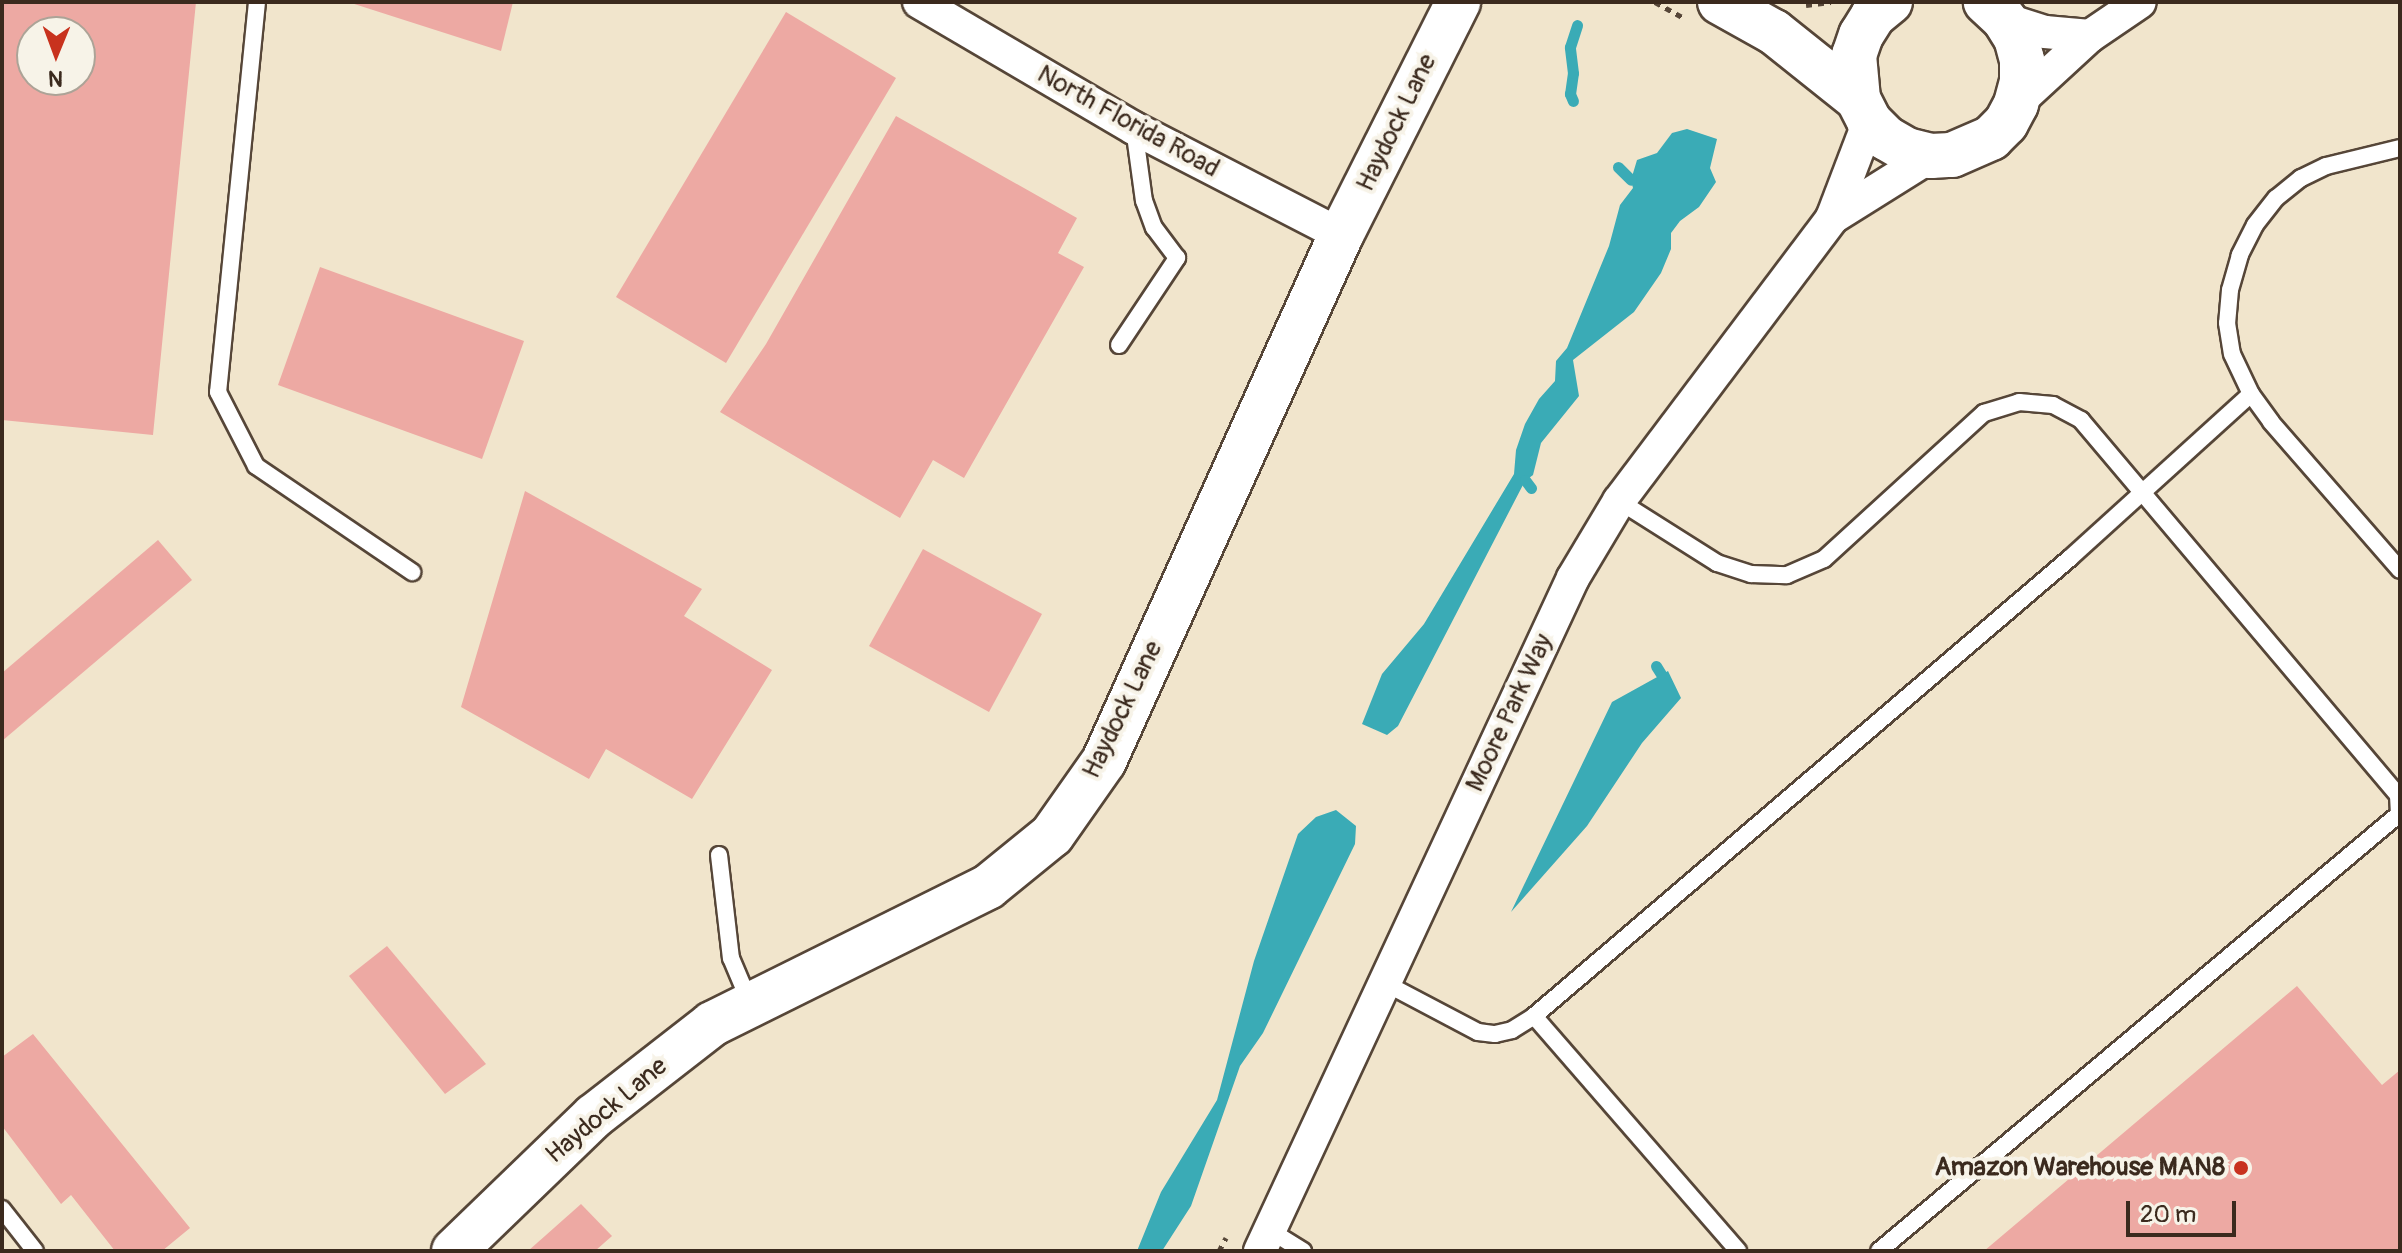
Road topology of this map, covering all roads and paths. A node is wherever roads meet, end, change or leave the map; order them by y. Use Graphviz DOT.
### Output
graph roads {
  1 [pos="257,2"];
  2 [pos="919,2"];
  3 [pos="1458,2"];
  4 [pos="1720,2"];
  5 [pos="2140,2"];
  6 [pos="1829,3"];
  7 [pos="1995,10"];
  8 [pos="1876,14"];
  9 [pos="1784,17"];
  10 [pos="2090,36"];
  11 [pos="2016,104"];
  12 [pos="1863,110"];
  13 [pos="1134,128"];
  14 [pos="2400,148"];
  15 [pos="1931,156"];
  16 [pos="1832,218"];
  17 [pos="1341,235"];
  18 [pos="1119,345"];
  19 [pos="2251,394"];
  20 [pos="2140,491"];
  21 [pos="1619,501"];
  22 [pos="2400,570"];
  23 [pos="412,572"];
  24 [pos="719,855"];
  25 [pos="1383,982"];
  26 [pos="750,1005"];
  27 [pos="1534,1016"];
  28 [pos="2,1209"];
  29 [pos="1266,1241"];
  30 [pos="35,1251"];
  31 [pos="454,1251"];
  32 [pos="1303,1251"];
  33 [pos="1738,1251"];
  34 [pos="1879,1251"];
  1 -- 23 [label="lane"];
  2 -- 13 [label="street, North Florida Road"];
  3 -- 17 [label="street, Haydock Lane"];
  4 -- 9 [label="street"];
  5 -- 10 [label="street"];
  6 -- 9 [label="path"];
  7 -- 10 [label="street"];
  7 -- 11 [label="street"];
  8 -- 9 [label="street"];
  8 -- 12 [label="street"];
  9 -- 12 [label="street"];
  10 -- 11 [label="street"];
  11 -- 15 [label="street"];
  12 -- 15 [label="street"];
  12 -- 16 [label="street, Moore Park Way"];
  13 -- 17 [label="street, North Florida Road"];
  13 -- 18 [label="lane"];
  14 -- 19 [label="lane"];
  15 -- 16 [label="street, Moore Park Way"];
  16 -- 21 [label="street, Moore Park Way"];
  17 -- 26 [label="street, Haydock Lane"];
  19 -- 20 [label="lane"];
  19 -- 22 [label="lane"];
  20 -- 21 [label="lane"];
  20 -- 27 [label="lane"];
  20 -- 34 [label="lane"];
  21 -- 25 [label="street, Moore Park Way"];
  24 -- 26 [label="lane"];
  25 -- 27 [label="lane"];
  25 -- 29 [label="street, Moore Park Way"];
  26 -- 31 [label="street, Haydock Lane"];
  27 -- 33 [label="lane"];
  28 -- 30 [label="lane"];
  29 -- 32 [label="lane"];
}
